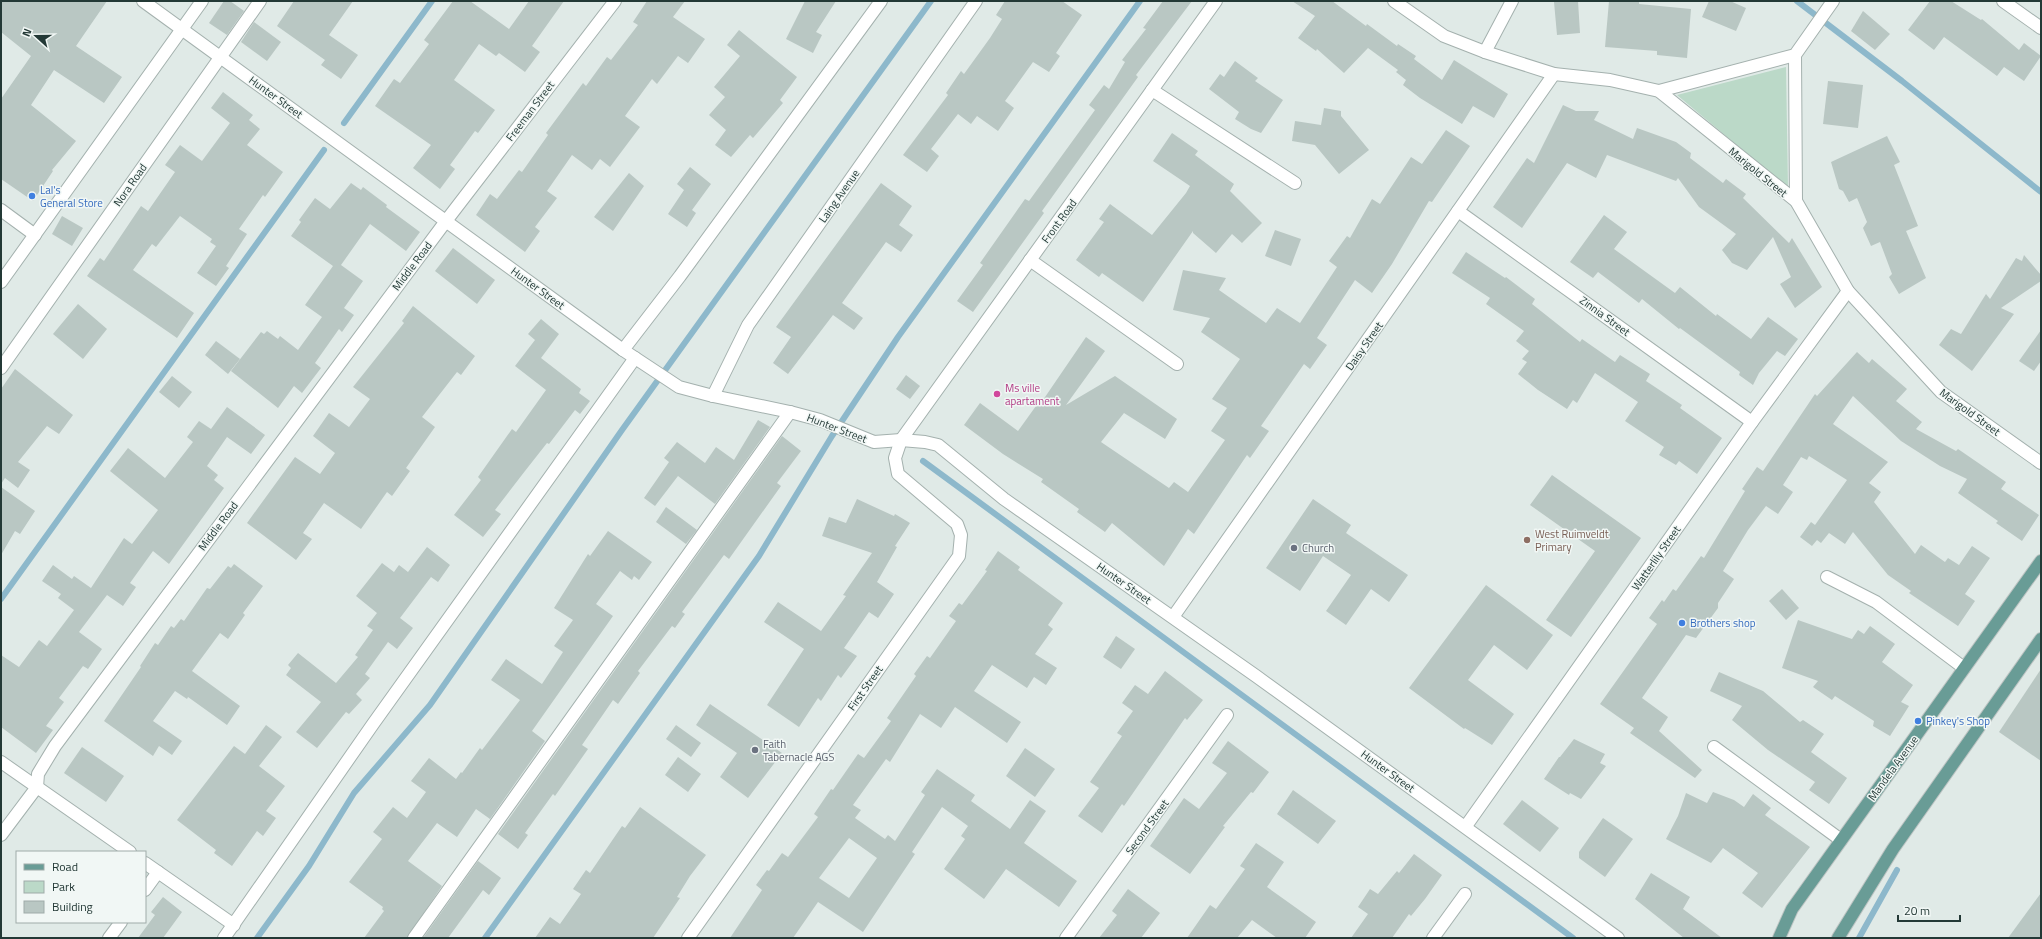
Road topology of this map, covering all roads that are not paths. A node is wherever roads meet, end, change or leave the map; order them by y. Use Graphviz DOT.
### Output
graph roads {
  1 [pos="143,1"];
  2 [pos="202,1"];
  3 [pos="260,1"];
  4 [pos="615,1"];
  5 [pos="881,1"];
  6 [pos="976,1"];
  7 [pos="1216,1"];
  8 [pos="1394,1"];
  9 [pos="1512,1"];
  10 [pos="1833,1"];
  11 [pos="2003,1"];
  12 [pos="182,28"];
  13 [pos="2041,28"];
  14 [pos="1485,52"];
  15 [pos="1795,55"];
  16 [pos="221,56"];
  17 [pos="1554,74"];
  18 [pos="1152,90"];
  19 [pos="1658,91"];
  20 [pos="1295,183"];
  21 [pos="1796,201"];
  22 [pos="1,210"];
  23 [pos="1458,211"];
  24 [pos="446,221"];
  25 [pos="35,235"];
  26 [pos="1030,260"];
  27 [pos="1,282"];
  28 [pos="1848,291"];
  29 [pos="624,350"];
  30 [pos="636,358"];
  31 [pos="1177,364"];
  32 [pos="1,368"];
  33 [pos="713,396"];
  34 [pos="790,412"];
  35 [pos="1752,422"];
  36 [pos="901,440"];
  37 [pos="2041,463"];
  38 [pos="2041,561"];
  39 [pos="1826,577"];
  40 [pos="1173,617"];
  41 [pos="2041,639"];
  42 [pos="1964,668"];
  43 [pos="1227,715"];
  44 [pos="1714,747"];
  45 [pos="1,762"];
  46 [pos="37,787"];
  47 [pos="1466,826"];
  48 [pos="1,835"];
  49 [pos="1841,840"];
  50 [pos="129,851"];
  51 [pos="146,864"];
  52 [pos="158,872"];
  53 [pos="146,889"];
  54 [pos="1465,894"];
  55 [pos="120,923"];
  56 [pos="234,924"];
  57 [pos="109,938"];
  58 [pos="224,938"];
  59 [pos="414,938"];
  60 [pos="688,938"];
  61 [pos="1066,938"];
  62 [pos="1433,938"];
  63 [pos="1618,938"];
  64 [pos="1779,938"];
  65 [pos="1838,938"];
  1 -- 12 [label="street, Hunter Street"];
  2 -- 12 [label="street"];
  3 -- 16 [label="street, Nora Road"];
  4 -- 24 [label="street, Freeman Street"];
  5 -- 29 [label="street"];
  6 -- 33 [label="street, Laing Avenue"];
  7 -- 18 [label="street, Front Road"];
  8 -- 14 [label="street, Marigold Street"];
  9 -- 14 [label="street"];
  10 -- 15 [label="street"];
  11 -- 13 [label="street"];
  12 -- 16 [label="street, Hunter Street"];
  12 -- 25 [label="street"];
  14 -- 17 [label="street, Marigold Street"];
  15 -- 19 [label="street"];
  15 -- 21 [label="street"];
  16 -- 24 [label="street, Hunter Street"];
  16 -- 32 [label="street, Nora Road"];
  17 -- 19 [label="street, Marigold Street"];
  17 -- 23 [label="street, Daisy Street"];
  18 -- 20 [label="street"];
  18 -- 26 [label="street, Front Road"];
  19 -- 21 [label="street, Marigold Street"];
  21 -- 28 [label="street, Marigold Street"];
  22 -- 25 [label="street"];
  23 -- 35 [label="street, Zinnia Street"];
  23 -- 40 [label="street, Daisy Street"];
  24 -- 29 [label="street, Hunter Street"];
  24 -- 46 [label="street, Middle Road"];
  25 -- 27 [label="street"];
  26 -- 31 [label="street"];
  26 -- 36 [label="street, Front Road"];
  28 -- 35 [label="street, Watterlily Street"];
  28 -- 37 [label="street, Marigold Street"];
  29 -- 30 [label="street, Hunter Street"];
  30 -- 33 [label="street, Hunter Street"];
  30 -- 56 [label="street"];
  33 -- 34 [label="street, Hunter Street"];
  34 -- 36 [label="street, Hunter Street"];
  34 -- 59 [label="street"];
  35 -- 47 [label="street, Watterlily Street"];
  36 -- 40 [label="street, Hunter Street"];
  36 -- 60 [label="street, First Street"];
  38 -- 42 [label="main road, Mandela Avenue"];
  39 -- 42 [label="street"];
  40 -- 47 [label="street, Hunter Street"];
  41 -- 65 [label="main road"];
  42 -- 49 [label="main road, Mandela Avenue"];
  43 -- 61 [label="street, Second Street"];
  44 -- 49 [label="street"];
  45 -- 46 [label="street"];
  46 -- 48 [label="street, Middle Road"];
  46 -- 50 [label="street"];
  47 -- 63 [label="street, Hunter Street"];
  49 -- 64 [label="main road, Mandela Avenue"];
  51 -- 52 [label="street"];
  52 -- 53 [label="street"];
  52 -- 56 [label="street"];
  54 -- 62 [label="street"];
  55 -- 57 [label="street"];
  56 -- 58 [label="street"];
}
